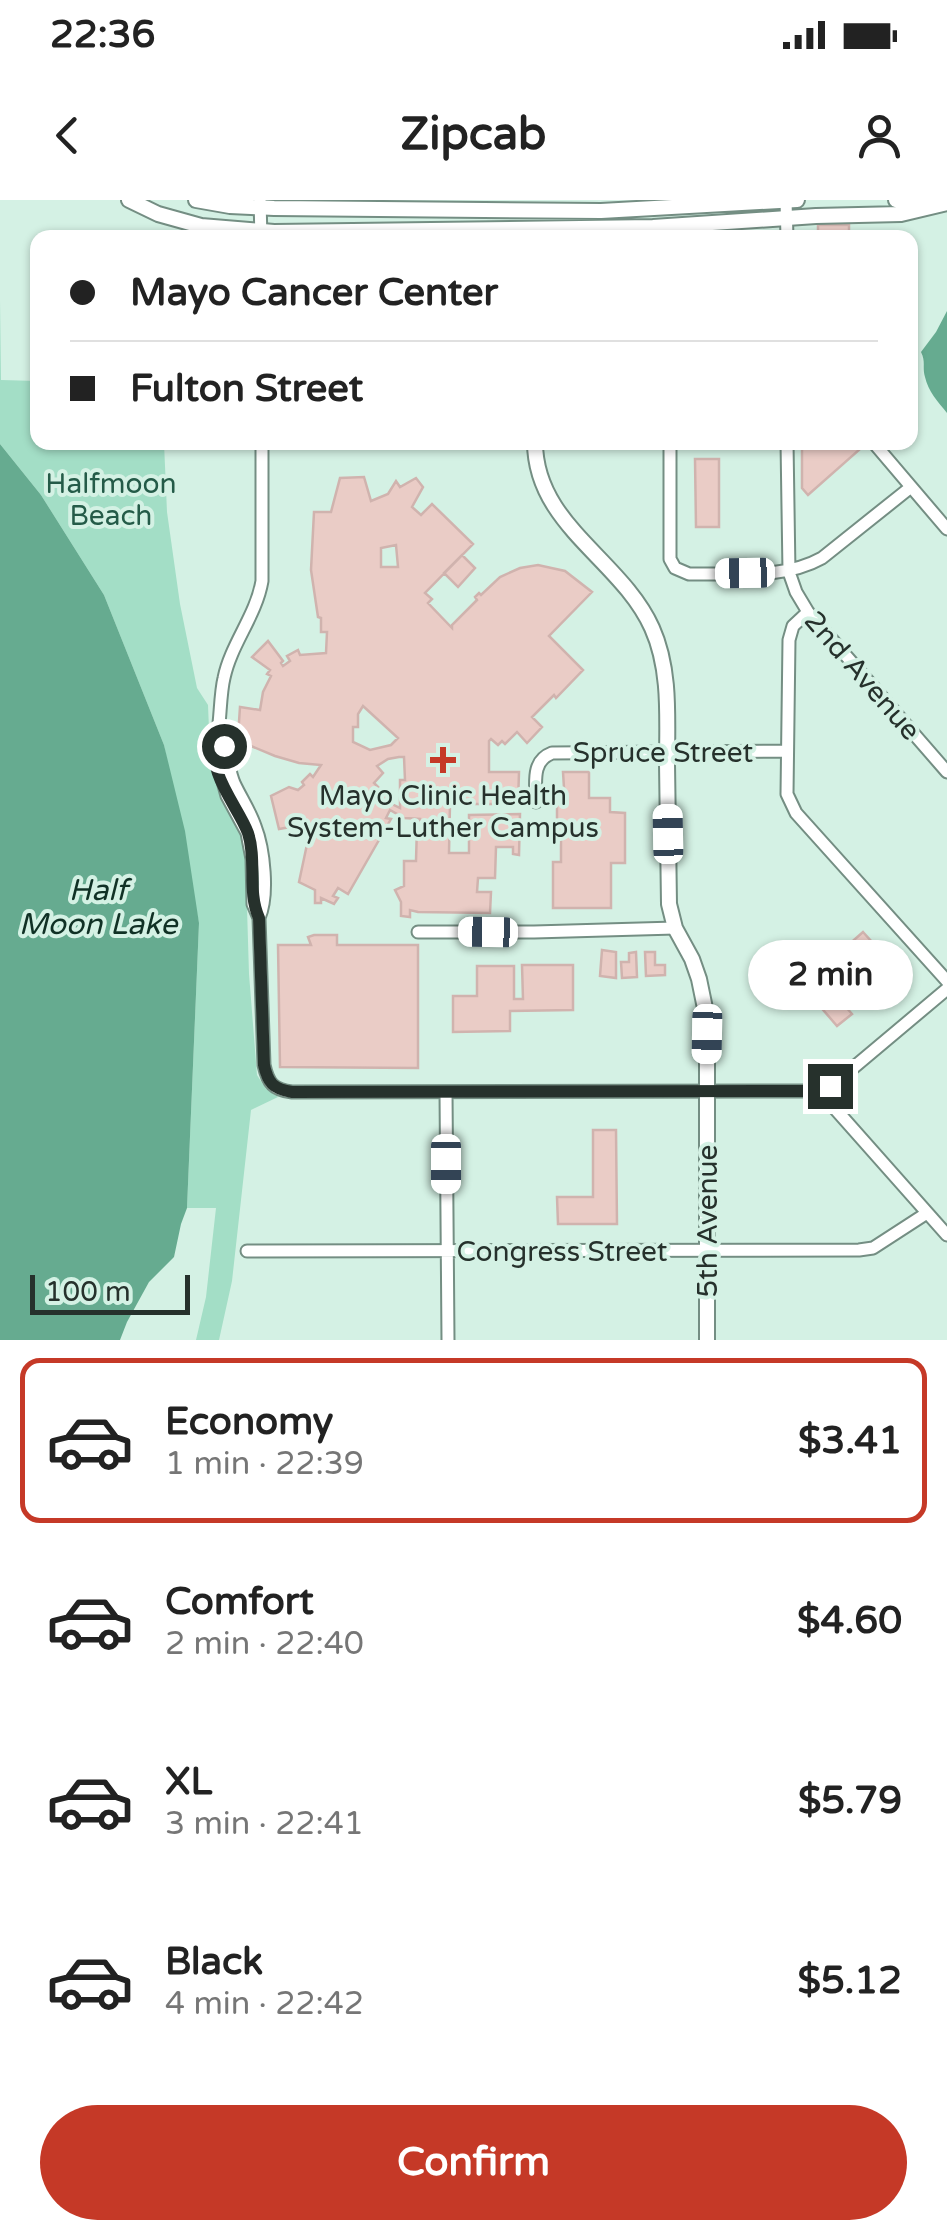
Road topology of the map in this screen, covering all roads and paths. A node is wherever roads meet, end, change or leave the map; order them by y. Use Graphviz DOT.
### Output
graph roads {
  1 [pos="129,200"];
  2 [pos="196,200"];
  3 [pos="786,200"];
  4 [pos="798,200"];
  5 [pos="896,200"];
  6 [pos="947,203"];
  7 [pos="260,204"];
  8 [pos="669,204"];
  9 [pos="530,205"];
  10 [pos="931,206"];
  11 [pos="787,218"];
  12 [pos="668,226"];
  13 [pos="230,230"];
  14 [pos="260,230"];
  15 [pos="532,230"];
  16 [pos="590,230"];
  17 [pos="787,230"];
  18 [pos="262,450"];
  19 [pos="535,450"];
  20 [pos="670,450"];
  21 [pos="787,450"];
  22 [pos="879,450"];
  23 [pos="910,487"];
  24 [pos="947,529"];
  25 [pos="789,572"];
  26 [pos="808,612"];
  27 [pos="667,750"];
  28 [pos="787,751"];
  29 [pos="947,772"];
  30 [pos="536,802"];
  31 [pos="675,928"];
  32 [pos="418,932"];
  33 [pos="947,980"];
  34 [pos="947,989"];
  35 [pos="446,1092"];
  36 [pos="706,1092"];
  37 [pos="822,1094"];
  38 [pos="926,1213"];
  39 [pos="947,1235"];
  40 [pos="246,1251"];
  41 [pos="446,1251"];
  42 [pos="706,1251"];
  43 [pos="448,1340"];
  44 [pos="707,1340"];
  1 -- 13 [label="main road"];
  2 -- 7 [label="main road"];
  3 -- 4 [label="main road"];
  3 -- 8 [label="main road"];
  3 -- 11 [label="street"];
  5 -- 10 [label="main road"];
  6 -- 10 [label="main road"];
  7 -- 9 [label="main road"];
  7 -- 14 [label="street"];
  8 -- 9 [label="main road"];
  8 -- 12 [label="street"];
  9 -- 15 [label="main road"];
  10 -- 11 [label="main road"];
  11 -- 12 [label="main road"];
  11 -- 17 [label="street"];
  12 -- 16 [label="main road"];
  18 -- 35 [label="street"];
  19 -- 27 [label="main road, 5th Avenue"];
  20 -- 25 [label="street"];
  21 -- 25 [label="street"];
  22 -- 23 [label="street"];
  23 -- 24 [label="street"];
  23 -- 25 [label="street"];
  25 -- 26 [label="street, 2nd Avenue"];
  26 -- 28 [label="street"];
  26 -- 29 [label="street, 2nd Avenue"];
  27 -- 28 [label="street, Spruce Street"];
  27 -- 30 [label="street, Spruce Street"];
  27 -- 31 [label="main road, 5th Avenue"];
  28 -- 33 [label="street"];
  31 -- 32 [label="street"];
  31 -- 36 [label="main road, 5th Avenue"];
  34 -- 37 [label="street"];
  35 -- 36 [label="street"];
  35 -- 41 [label="street"];
  36 -- 37 [label="street"];
  36 -- 42 [label="main road, 5th Avenue"];
  37 -- 38 [label="street"];
  38 -- 39 [label="street"];
  38 -- 42 [label="street, Congress Street"];
  40 -- 41 [label="street, Congress Street"];
  41 -- 42 [label="street, Congress Street"];
  41 -- 43 [label="street"];
  42 -- 44 [label="main road, 5th Avenue"];
}
